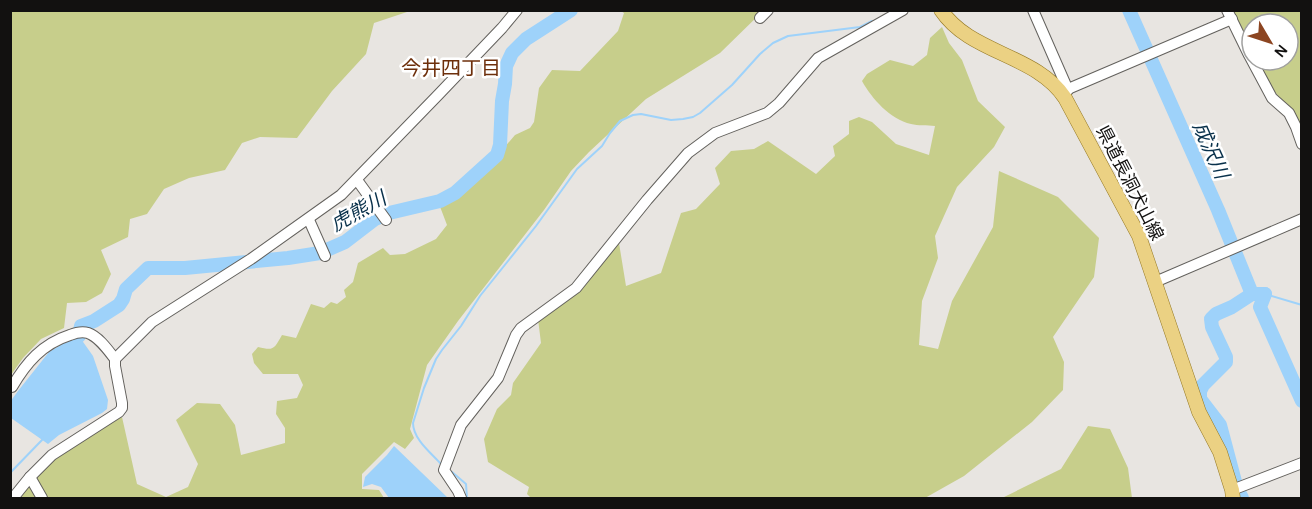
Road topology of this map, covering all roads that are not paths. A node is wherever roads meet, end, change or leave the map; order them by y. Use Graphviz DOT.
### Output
graph roads {
  1 [pos="517,10"];
  2 [pos="768,10"];
  3 [pos="903,10"];
  4 [pos="941,10"];
  5 [pos="1033,10"];
  6 [pos="1230,15"];
  7 [pos="760,18"];
  8 [pos="1065,91"];
  9 [pos="1302,144"];
  10 [pos="357,180"];
  11 [pos="383,215"];
  12 [pos="309,219"];
  13 [pos="1302,219"];
  14 [pos="323,251"];
  15 [pos="1155,282"];
  16 [pos="115,359"];
  17 [pos="10,387"];
  18 [pos="1302,463"];
  19 [pos="30,477"];
  20 [pos="1236,492"];
  21 [pos="13,498"];
  22 [pos="42,498"];
  23 [pos="460,498"];
  1 -- 10 [label="street"];
  2 -- 7 [label="street"];
  3 -- 23 [label="street"];
  4 -- 8 [label="main road, 県道長洞犬山線"];
  5 -- 8 [label="street"];
  6 -- 8 [label="street"];
  6 -- 9 [label="street"];
  8 -- 15 [label="main road, 県道長洞犬山線"];
  10 -- 11 [label="street"];
  10 -- 12 [label="street"];
  12 -- 14 [label="street"];
  12 -- 16 [label="street"];
  13 -- 15 [label="street"];
  15 -- 20 [label="main road, 県道長洞犬山線"];
  16 -- 17 [label="street"];
  16 -- 19 [label="street"];
  18 -- 20 [label="street"];
  19 -- 21 [label="street"];
  19 -- 22 [label="street"];
}
